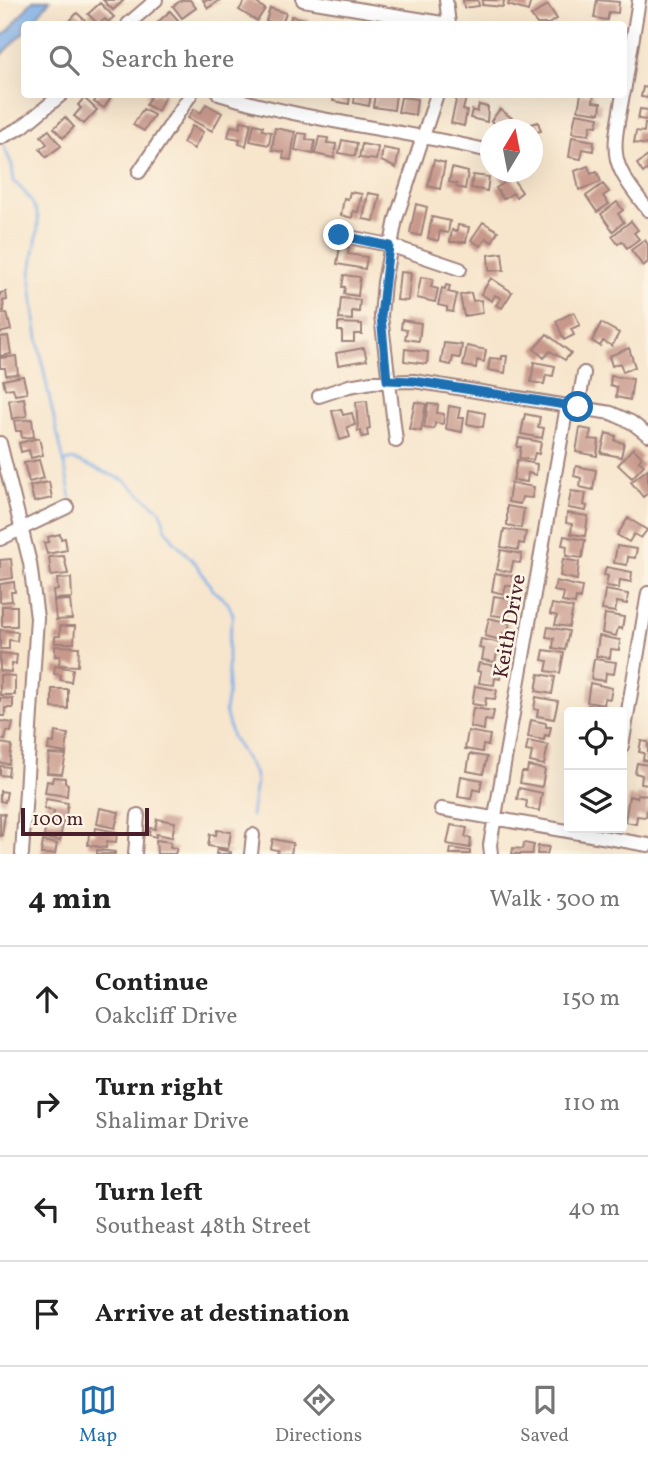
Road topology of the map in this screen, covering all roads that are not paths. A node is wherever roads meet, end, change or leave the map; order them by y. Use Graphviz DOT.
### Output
graph roads {
  1 [pos="156,0"];
  2 [pos="303,0"];
  3 [pos="446,0"];
  4 [pos="639,0"];
  5 [pos="132,21"];
  6 [pos="431,21"];
  7 [pos="449,21"];
  8 [pos="627,70"];
  9 [pos="57,98"];
  10 [pos="188,98"];
  11 [pos="234,98"];
  12 [pos="436,98"];
  13 [pos="622,98"];
  14 [pos="425,136"];
  15 [pos="0,138"];
  16 [pos="480,149"];
  17 [pos="139,172"];
  18 [pos="648,210"];
  19 [pos="339,235"];
  20 [pos="389,246"];
  21 [pos="460,269"];
  22 [pos="584,373"];
  23 [pos="387,380"];
  24 [pos="319,396"];
  25 [pos="573,406"];
  26 [pos="648,435"];
  27 [pos="396,441"];
  28 [pos="0,443"];
  29 [pos="67,507"];
  30 [pos="22,529"];
  31 [pos="0,539"];
  32 [pos="648,593"];
  33 [pos="627,717"];
  34 [pos="441,808"];
  35 [pos="138,815"];
  36 [pos="495,818"];
  37 [pos="564,827"];
  38 [pos="607,833"];
  39 [pos="253,835"];
  40 [pos="648,845"];
  41 [pos="22,854"];
  42 [pos="135,854"];
  43 [pos="251,854"];
  44 [pos="491,854"];
  1 -- 5 [label="street"];
  2 -- 6 [label="street"];
  3 -- 7 [label="street"];
  4 -- 8 [label="street"];
  9 -- 15 [label="street"];
  10 -- 17 [label="street"];
  11 -- 14 [label="street"];
  12 -- 14 [label="street"];
  13 -- 18 [label="street"];
  14 -- 16 [label="street"];
  14 -- 20 [label="street"];
  19 -- 20 [label="street"];
  20 -- 21 [label="street"];
  20 -- 23 [label="street"];
  22 -- 25 [label="street, Keith Drive"];
  23 -- 24 [label="street"];
  23 -- 25 [label="street"];
  23 -- 27 [label="street"];
  25 -- 26 [label="street"];
  25 -- 36 [label="street, Keith Drive"];
  28 -- 30 [label="street"];
  29 -- 30 [label="street"];
  30 -- 31 [label="street"];
  30 -- 41 [label="street"];
  32 -- 33 [label="street"];
  34 -- 36 [label="street"];
  35 -- 42 [label="street"];
  36 -- 37 [label="street"];
  36 -- 44 [label="street, Keith Drive"];
  38 -- 40 [label="street"];
  39 -- 43 [label="street"];
}
